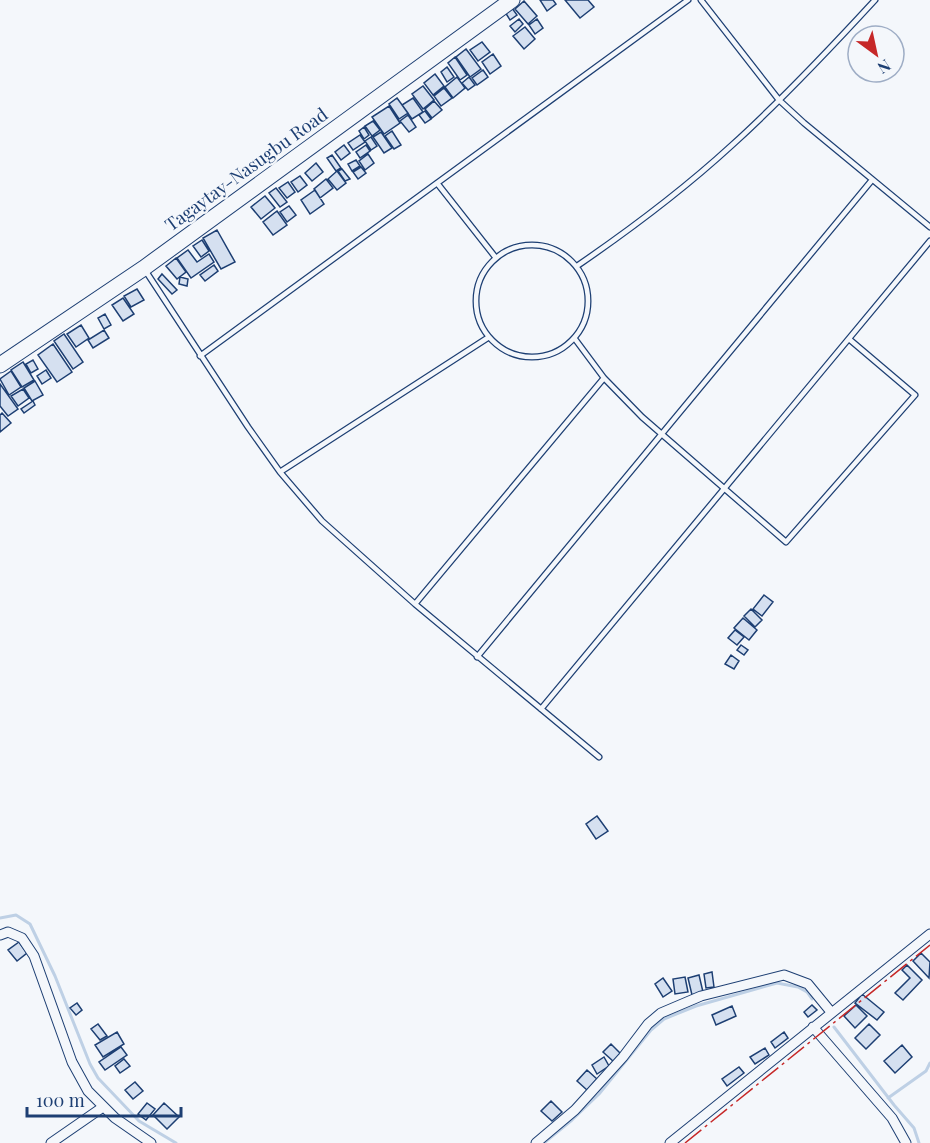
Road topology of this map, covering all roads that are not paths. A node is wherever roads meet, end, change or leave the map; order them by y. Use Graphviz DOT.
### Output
graph roads {
  1 [pos="512,0"];
  2 [pos="688,0"];
  3 [pos="701,0"];
  4 [pos="875,0"];
  5 [pos="779,100"];
  6 [pos="872,180"];
  7 [pos="437,183"];
  8 [pos="930,227"];
  9 [pos="930,241"];
  10 [pos="496,258"];
  11 [pos="577,266"];
  12 [pos="144,268"];
  13 [pos="489,338"];
  14 [pos="574,339"];
  15 [pos="849,339"];
  16 [pos="200,356"];
  17 [pos="0,365"];
  18 [pos="604,378"];
  19 [pos="662,434"];
  20 [pos="280,472"];
  21 [pos="724,489"];
  22 [pos="415,604"];
  23 [pos="477,657"];
  24 [pos="541,709"];
  25 [pos="599,757"];
  26 [pos="930,934"];
  27 [pos="0,935"];
  28 [pos="831,1012"];
  29 [pos="813,1027"];
  30 [pos="104,1107"];
  31 [pos="51,1143"];
  32 [pos="151,1143"];
  33 [pos="536,1143"];
  34 [pos="670,1143"];
  35 [pos="906,1143"];
  1 -- 12 [label="main road, Tagaytay-Nasugbu Road"];
  2 -- 7 [label="lane"];
  3 -- 5 [label="lane"];
  4 -- 5 [label="lane"];
  5 -- 6 [label="lane"];
  5 -- 11 [label="lane"];
  6 -- 8 [label="lane"];
  6 -- 19 [label="lane"];
  7 -- 10 [label="lane"];
  7 -- 16 [label="lane"];
  9 -- 15 [label="lane"];
  10 -- 11 [label="lane"];
  10 -- 13 [label="lane"];
  11 -- 14 [label="lane"];
  12 -- 16 [label="lane"];
  12 -- 17 [label="main road, Tagaytay-Nasugbu Road"];
  13 -- 14 [label="lane"];
  13 -- 20 [label="lane"];
  14 -- 18 [label="lane"];
  15 -- 21 [label="lane"];
  15 -- 21 [label="lane"];
  16 -- 20 [label="lane"];
  18 -- 19 [label="lane"];
  18 -- 22 [label="lane"];
  19 -- 21 [label="lane"];
  19 -- 23 [label="lane"];
  20 -- 22 [label="lane"];
  21 -- 24 [label="lane"];
  22 -- 23 [label="lane"];
  23 -- 24 [label="lane"];
  24 -- 25 [label="lane"];
  26 -- 28 [label="street"];
  27 -- 30 [label="street"];
  28 -- 29 [label="street"];
  28 -- 33 [label="street"];
  29 -- 34 [label="street"];
  29 -- 35 [label="street"];
  30 -- 31 [label="street"];
  30 -- 32 [label="street"];
}
